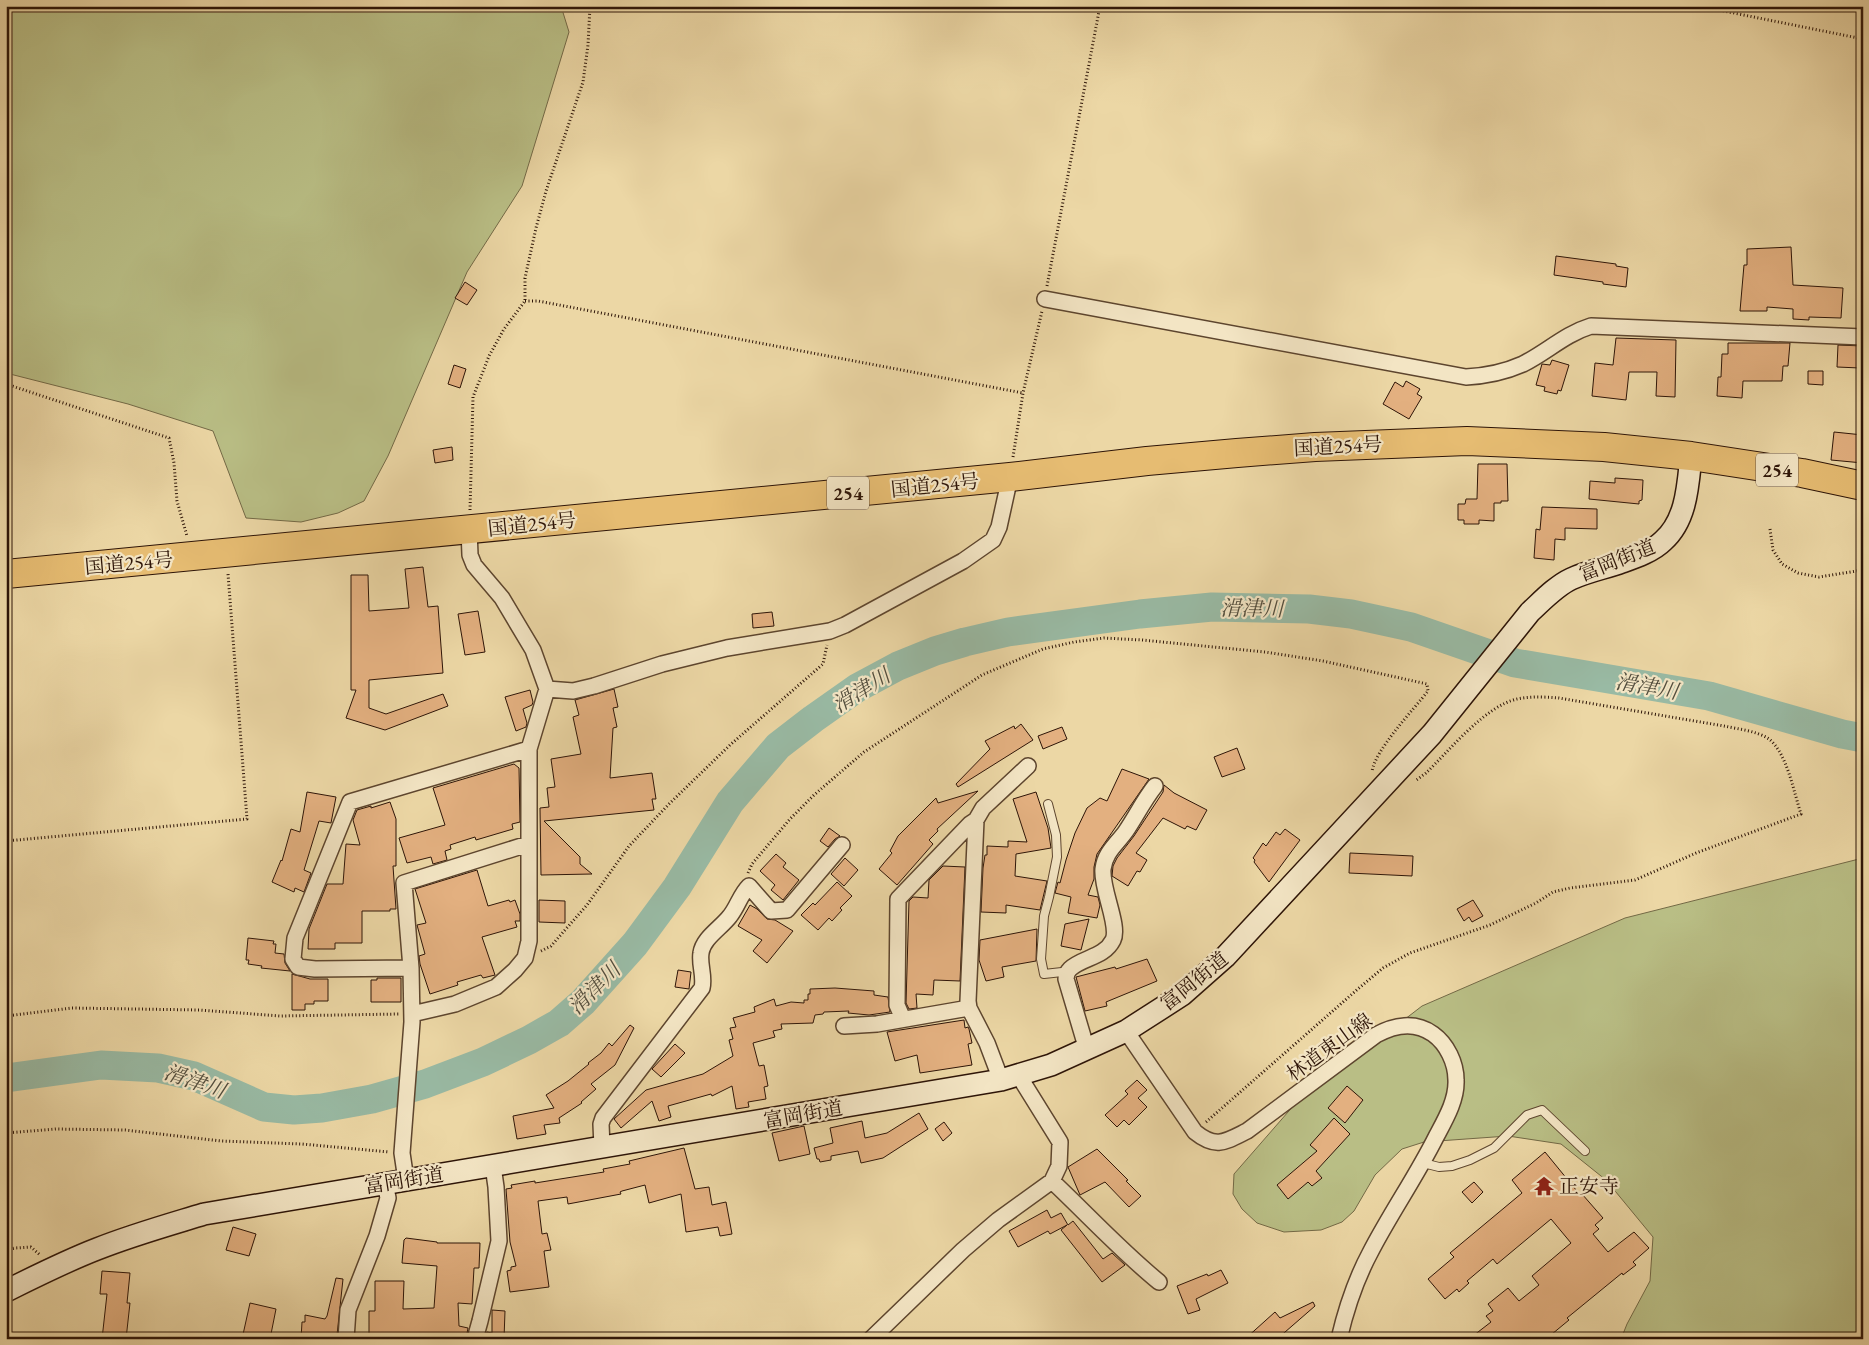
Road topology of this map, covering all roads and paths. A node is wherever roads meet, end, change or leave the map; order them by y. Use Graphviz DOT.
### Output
graph roads {
  1 [pos="590,6"];
  2 [pos="1100,6"];
  3 [pos="1699,6"];
  4 [pos="1863,39"];
  5 [pos="1045,299"];
  6 [pos="525,301"];
  7 [pos="1863,337"];
  8 [pos="6,384"];
  9 [pos="1023,393"];
  10 [pos="1691,456"];
  11 [pos="1010,478"];
  12 [pos="1863,486"];
  13 [pos="1770,529"];
  14 [pos="469,530"];
  15 [pos="226,553"];
  16 [pos="192,557"];
  17 [pos="1863,570"];
  18 [pos="6,574"];
  19 [pos="830,630"];
  20 [pos="547,689"];
  21 [pos="529,749"];
  22 [pos="1028,766"];
  23 [pos="1389,780"];
  24 [pos="1155,786"];
  25 [pos="1048,804"];
  26 [pos="976,820"];
  27 [pos="6,842"];
  28 [pos="528,844"];
  29 [pos="842,845"];
  30 [pos="749,886"];
  31 [pos="525,958"];
  32 [pos="411,968"];
  33 [pos="1066,974"];
  34 [pos="970,1008"];
  35 [pos="6,1016"];
  36 [pos="412,1018"];
  37 [pos="903,1019"];
  38 [pos="844,1026"];
  39 [pos="1126,1031"];
  40 [pos="1087,1050"];
  41 [pos="1010,1078"];
  42 [pos="1195,1132"];
  43 [pos="6,1133"];
  44 [pos="602,1147"];
  45 [pos="403,1151"];
  46 [pos="1585,1151"];
  47 [pos="1423,1163"];
  48 [pos="493,1166"];
  49 [pos="406,1180"];
  50 [pos="1052,1181"];
  51 [pos="385,1183"];
  52 [pos="6,1250"];
  53 [pos="49,1269"];
  54 [pos="1159,1282"];
  55 [pos="6,1290"];
  56 [pos="346,1339"];
  57 [pos="475,1339"];
  58 [pos="871,1339"];
  59 [pos="1339,1339"];
  1 -- 6 [label="path"];
  2 -- 5 [label="path"];
  3 -- 4 [label="path"];
  5 -- 7 [label="street"];
  5 -- 9 [label="path"];
  6 -- 9 [label="path"];
  6 -- 14 [label="path"];
  8 -- 16 [label="path"];
  9 -- 11 [label="path"];
  10 -- 11 [label="highway, 国道254号 / 254"];
  10 -- 12 [label="highway, 国道254号 / 254"];
  10 -- 23 [label="street, 富岡街道"];
  11 -- 14 [label="highway, 国道254号 / 254"];
  11 -- 19 [label="street"];
  13 -- 17 [label="path"];
  14 -- 15 [label="highway, 国道254号 / 254"];
  14 -- 20 [label="street"];
  15 -- 16 [label="highway, 国道254号 / 254"];
  15 -- 27 [label="path"];
  16 -- 18 [label="highway, 国道254号 / 254"];
  19 -- 20 [label="street"];
  19 -- 31 [label="path"];
  20 -- 21 [label="street"];
  21 -- 28 [label="street"];
  21 -- 32 [label="street"];
  22 -- 26 [label="street"];
  23 -- 30 [label="path"];
  23 -- 39 [label="street, 富岡街道"];
  23 -- 42 [label="path"];
  24 -- 33 [label="street"];
  25 -- 33 [label="lane"];
  26 -- 34 [label="street"];
  26 -- 37 [label="street"];
  28 -- 31 [label="street"];
  28 -- 32 [label="street"];
  29 -- 30 [label="street"];
  30 -- 44 [label="street"];
  31 -- 36 [label="street"];
  32 -- 36 [label="street"];
  33 -- 40 [label="street"];
  34 -- 37 [label="street"];
  34 -- 41 [label="street"];
  35 -- 36 [label="path"];
  36 -- 45 [label="street"];
  37 -- 38 [label="street"];
  39 -- 40 [label="street, 富岡街道"];
  39 -- 42 [label="street"];
  40 -- 41 [label="street, 富岡街道"];
  41 -- 44 [label="street, 富岡街道"];
  41 -- 50 [label="street"];
  42 -- 47 [label="street, 林道東山線"];
  43 -- 45 [label="path"];
  44 -- 48 [label="street, 富岡街道"];
  45 -- 49 [label="street"];
  46 -- 47 [label="lane"];
  47 -- 59 [label="street, 林道東山線"];
  48 -- 49 [label="street, 富岡街道"];
  48 -- 57 [label="street"];
  49 -- 51 [label="street, 富岡街道"];
  50 -- 54 [label="street"];
  50 -- 58 [label="street"];
  51 -- 53 [label="street, 富岡街道"];
  51 -- 56 [label="street"];
  52 -- 53 [label="path"];
  53 -- 55 [label="street, 富岡街道"];
}
